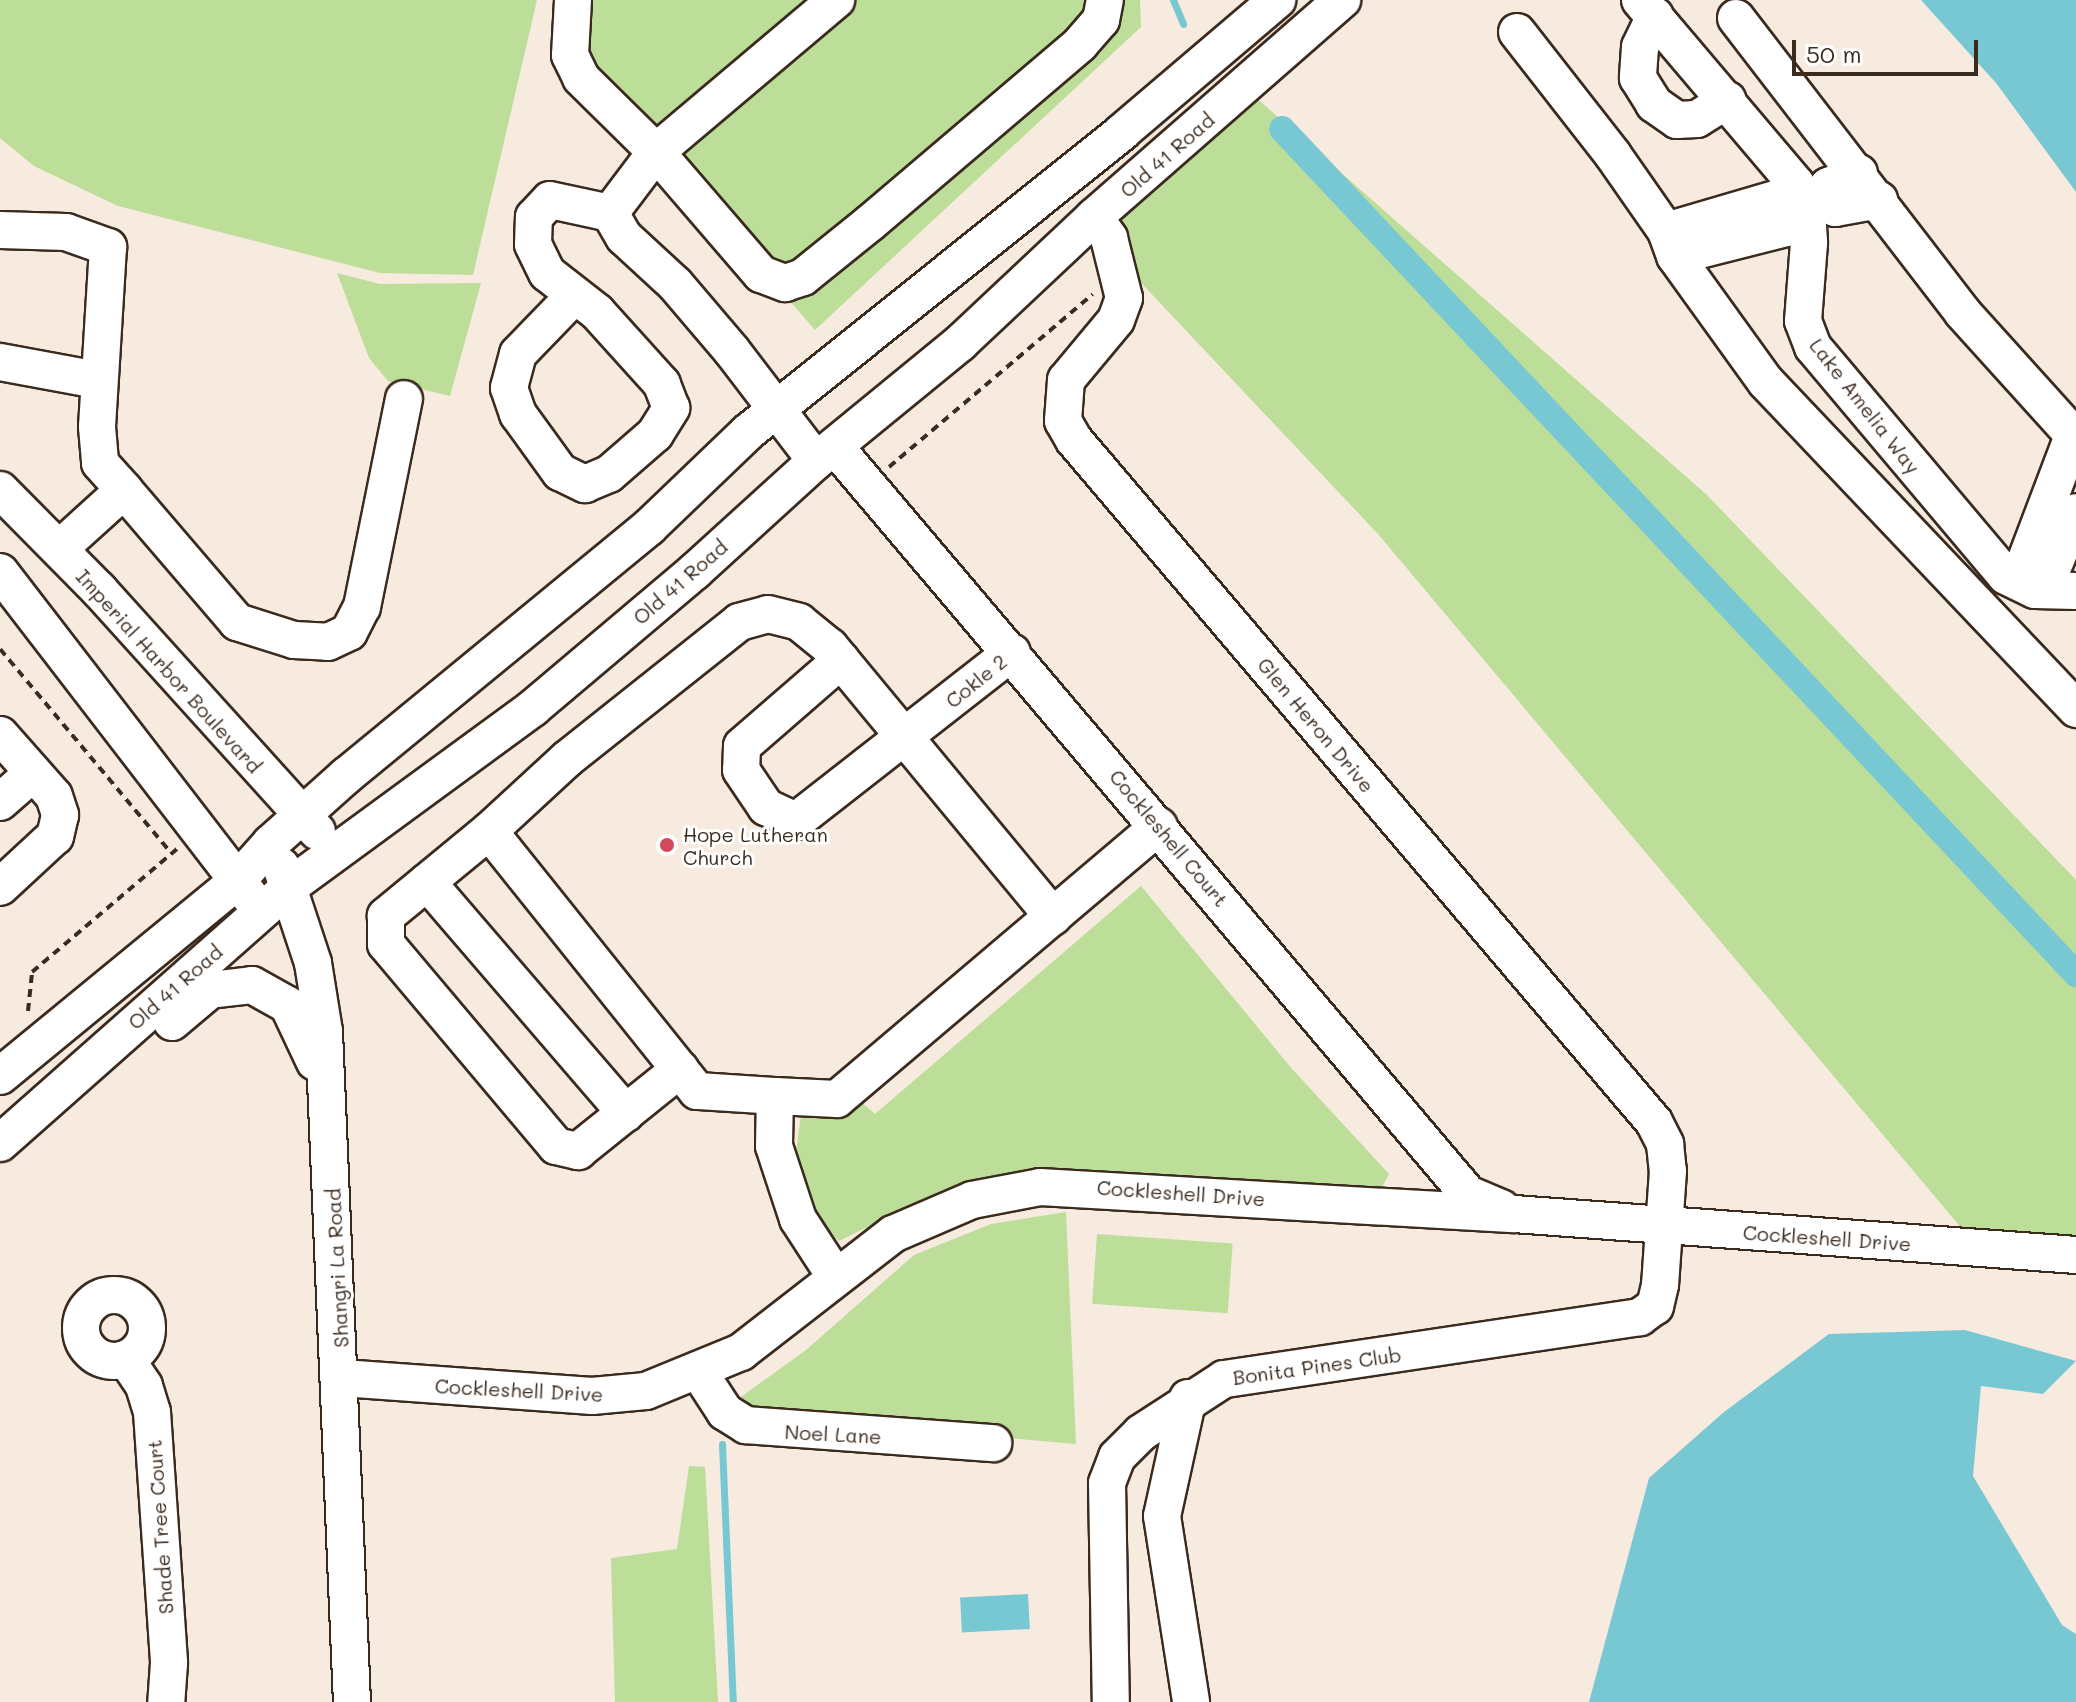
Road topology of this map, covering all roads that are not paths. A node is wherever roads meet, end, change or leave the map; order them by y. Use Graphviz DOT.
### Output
graph roads {
  1 [pos="573,0"];
  2 [pos="836,0"];
  3 [pos="1105,0"];
  4 [pos="1277,0"];
  5 [pos="1342,0"];
  6 [pos="1648,8"];
  7 [pos="1736,18"];
  8 [pos="1517,32"];
  9 [pos="1727,100"];
  10 [pos="656,152"];
  11 [pos="1869,187"];
  12 [pos="1808,205"];
  13 [pos="610,213"];
  14 [pos="1094,217"];
  15 [pos="0,230"];
  16 [pos="1670,244"];
  17 [pos="573,297"];
  18 [pos="0,362"];
  19 [pos="97,380"];
  20 [pos="404,399"];
  21 [pos="779,411"];
  22 [pos="2075,437"];
  23 [pos="826,455"];
  24 [pos="0,490"];
  25 [pos="124,490"];
  26 [pos="2066,510"];
  27 [pos="59,549"];
  28 [pos="0,572"];
  29 [pos="2029,586"];
  30 [pos="2076,591"];
  31 [pos="12,615"];
  32 [pos="2013,641"];
  33 [pos="1012,652"];
  34 [pos="841,660"];
  35 [pos="2076,709"];
  36 [pos="0,735"];
  37 [pos="903,738"];
  38 [pos="33,773"];
  39 [pos="0,802"];
  40 [pos="303,815"];
  41 [pos="1159,826"];
  42 [pos="489,831"];
  43 [pos="271,843"];
  44 [pos="336,854"];
  45 [pos="237,881"];
  46 [pos="427,882"];
  47 [pos="290,886"];
  48 [pos="0,887"];
  49 [pos="1064,907"];
  50 [pos="262,910"];
  51 [pos="680,1069"];
  52 [pos="0,1076"];
  53 [pos="775,1096"];
  54 [pos="328,1097"];
  55 [pos="626,1113"];
  56 [pos="0,1143"];
  57 [pos="0,1170"];
  58 [pos="1514,1214"];
  59 [pos="1665,1226"];
  60 [pos="2076,1255"];
  61 [pos="835,1276"];
  62 [pos="126,1359"];
  63 [pos="699,1372"];
  64 [pos="342,1378"];
  65 [pos="1188,1398"];
  66 [pos="993,1443"];
  67 [pos="1110,1476"];
  68 [pos="1165,1500"];
  69 [pos="166,1702"];
  70 [pos="352,1702"];
  71 [pos="1111,1702"];
  72 [pos="1191,1702"];
  1 -- 10 [label="street"];
  2 -- 10 [label="street"];
  3 -- 10 [label="street"];
  4 -- 21 [label="street, Old 41 Road"];
  5 -- 14 [label="street, Old 41 Road"];
  6 -- 9 [label="street, Lake Amelia Way"];
  6 -- 9 [label="street"];
  7 -- 11 [label="street"];
  8 -- 16 [label="street"];
  9 -- 12 [label="street, Lake Amelia Way"];
  10 -- 13 [label="street"];
  11 -- 12 [label="street"];
  11 -- 22 [label="street"];
  12 -- 16 [label="street"];
  12 -- 29 [label="street, Lake Amelia Way"];
  13 -- 17 [label="street"];
  13 -- 21 [label="street, Cockleshell Court"];
  14 -- 23 [label="street, Old 41 Road"];
  14 -- 59 [label="street, Glen Heron Drive"];
  15 -- 19 [label="street"];
  16 -- 32 [label="street"];
  17 -- 17 [label="street"];
  18 -- 19 [label="street"];
  19 -- 25 [label="street"];
  20 -- 25 [label="street"];
  21 -- 23 [label="street, Cockleshell Court"];
  21 -- 40 [label="street, Old 41 Road"];
  22 -- 26 [label="street"];
  23 -- 33 [label="street, Cockleshell Court"];
  23 -- 44 [label="street, Old 41 Road"];
  24 -- 27 [label="street, Imperial Harbor Boulevard"];
  25 -- 27 [label="street"];
  26 -- 29 [label="street"];
  27 -- 40 [label="street, Imperial Harbor Boulevard"];
  28 -- 31 [label="street"];
  29 -- 30 [label="street"];
  29 -- 32 [label="street"];
  31 -- 45 [label="street"];
  32 -- 35 [label="street"];
  33 -- 37 [label="street, Cokle 2"];
  33 -- 41 [label="street, Cockleshell Court"];
  34 -- 37 [label="street"];
  34 -- 37 [label="street, Cokle 2"];
  34 -- 42 [label="street"];
  36 -- 38 [label="street"];
  37 -- 49 [label="street"];
  38 -- 39 [label="street"];
  38 -- 48 [label="street"];
  40 -- 43 [label="street, Old 41 Road"];
  40 -- 44 [label="street, Imperial Harbor Boulevard"];
  41 -- 49 [label="street"];
  41 -- 58 [label="street, Cockleshell Court"];
  42 -- 46 [label="street"];
  42 -- 51 [label="street"];
  43 -- 45 [label="street, Old 41 Road"];
  43 -- 47 [label="street, Shangri La Road"];
  44 -- 47 [label="street, Old 41 Road"];
  45 -- 50 [label="street"];
  45 -- 52 [label="street, Old 41 Road"];
  46 -- 55 [label="street"];
  46 -- 55 [label="street"];
  47 -- 50 [label="street, Old 41 Road"];
  47 -- 54 [label="street, Shangri La Road"];
  49 -- 53 [label="street"];
  50 -- 56 [label="street, Old 41 Road"];
  51 -- 53 [label="street"];
  51 -- 55 [label="street"];
  53 -- 61 [label="street"];
  54 -- 57 [label="street"];
  54 -- 64 [label="street, Shangri La Road"];
  58 -- 59 [label="street, Cockleshell Drive"];
  58 -- 61 [label="street, Cockleshell Drive"];
  59 -- 60 [label="street, Cockleshell Drive"];
  59 -- 65 [label="street, Bonita Pines Club"];
  61 -- 63 [label="street, Cockleshell Drive"];
  62 -- 69 [label="street, Shade Tree Court"];
  63 -- 64 [label="street, Cockleshell Drive"];
  63 -- 66 [label="street, Noel Lane"];
  64 -- 70 [label="street, Shangri La Road"];
  65 -- 67 [label="street, Bonita Pines Club"];
  65 -- 68 [label="street"];
  67 -- 68 [label="street"];
  67 -- 71 [label="street, Bonita Pines Club"];
  68 -- 72 [label="street"];
}
